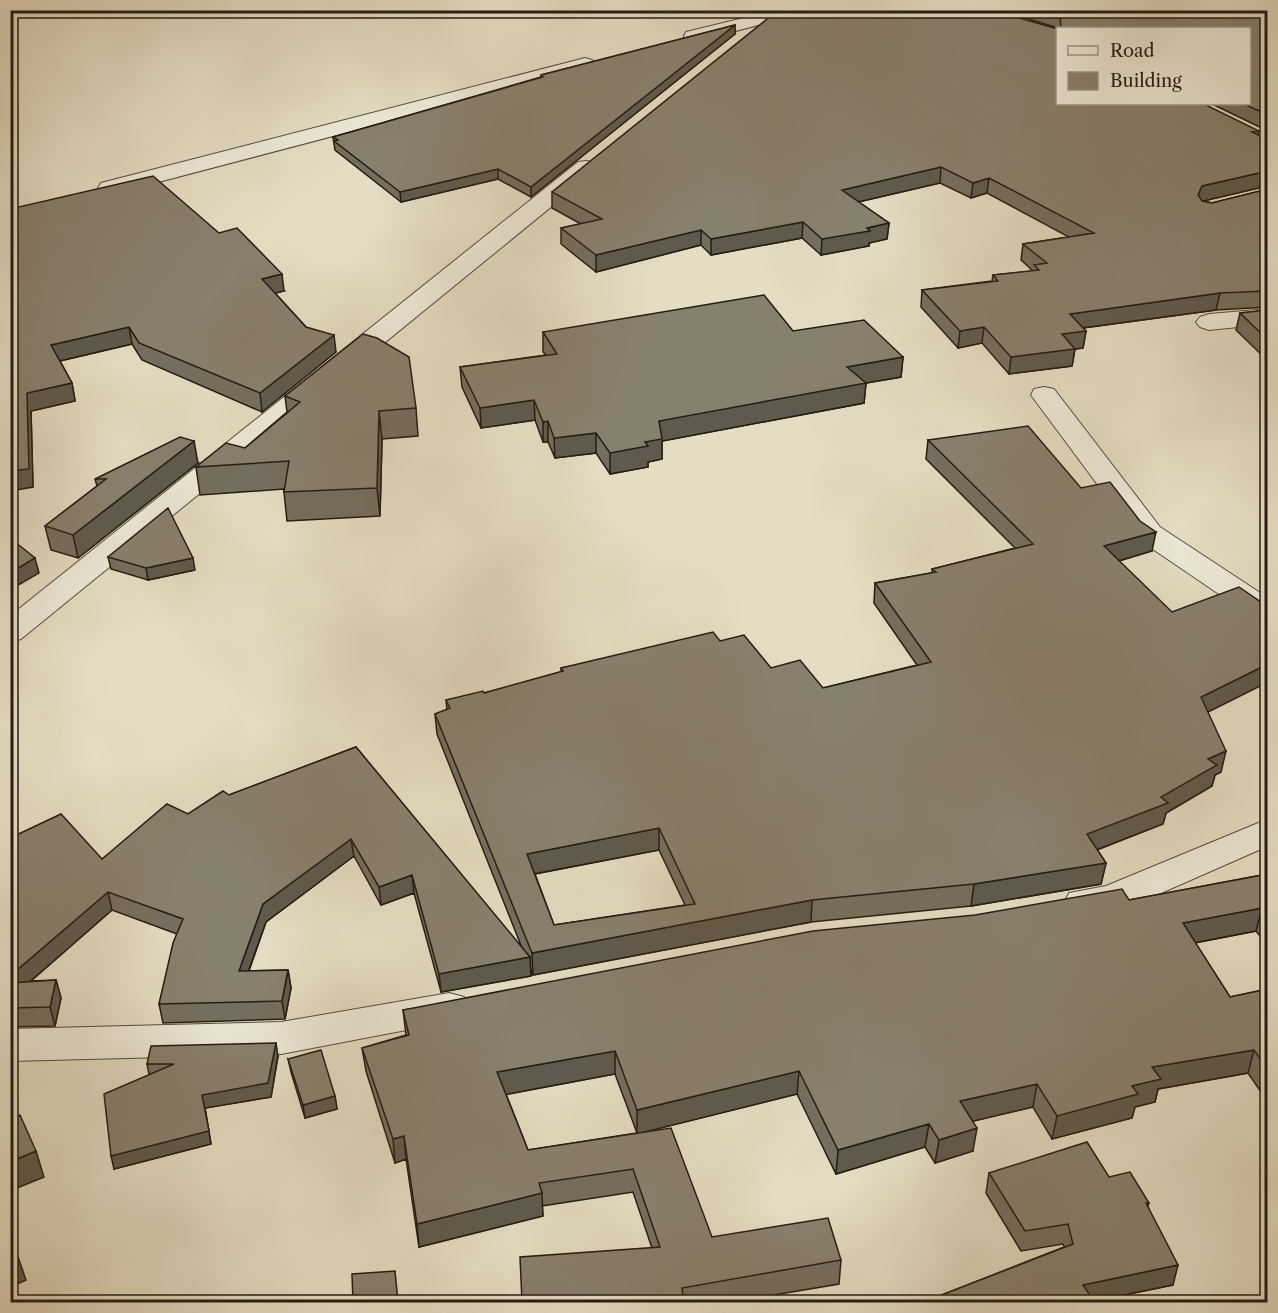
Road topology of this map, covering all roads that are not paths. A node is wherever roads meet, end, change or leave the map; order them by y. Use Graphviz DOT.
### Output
graph roads {
  1 [pos="777,13"];
  2 [pos="680,40"];
  3 [pos="730,50"];
  4 [pos="598,61"];
  5 [pos="603,153"];
  6 [pos="90,193"];
  7 [pos="1268,316"];
  8 [pos="1209,322"];
  9 [pos="1044,395"];
  10 [pos="1268,613"];
  11 [pos="10,632"];
  12 [pos="1268,831"];
  13 [pos="1047,909"];
  14 [pos="483,1002"];
  15 [pos="10,1045"];
  1 -- 2 [label="street"];
  1 -- 3 [label="street"];
  4 -- 6 [label="street"];
  5 -- 11 [label="street"];
  7 -- 8 [label="street"];
  9 -- 10 [label="street"];
  12 -- 13 [label="street"];
  14 -- 15 [label="street"];
}
